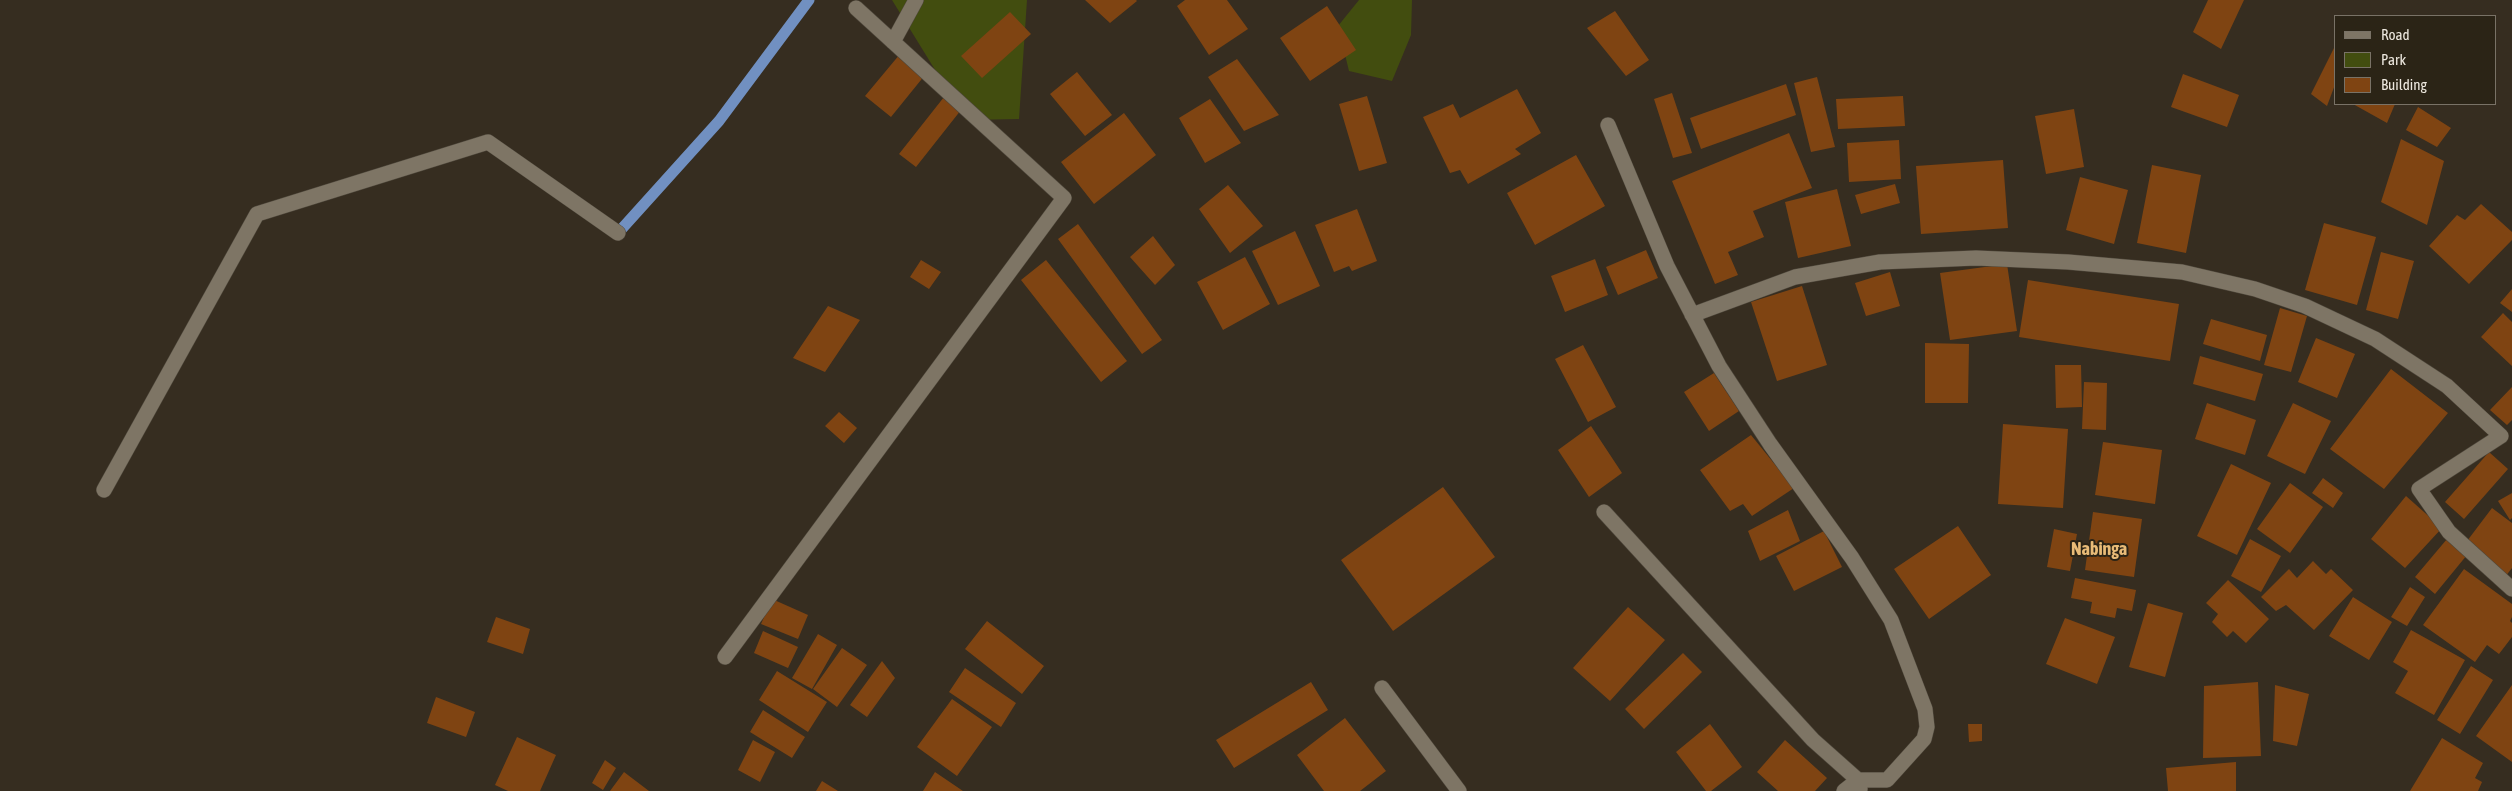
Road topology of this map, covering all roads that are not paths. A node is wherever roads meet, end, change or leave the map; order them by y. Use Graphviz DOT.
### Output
graph roads {
  1 [pos="916,0"];
  2 [pos="856,8"];
  3 [pos="893,42"];
  4 [pos="1608,125"];
  5 [pos="618,233"];
  6 [pos="1692,315"];
  7 [pos="104,490"];
  8 [pos="1604,512"];
  9 [pos="2512,589"];
  10 [pos="725,657"];
  11 [pos="1382,688"];
  12 [pos="1859,786"];
  13 [pos="1459,791"];
  14 [pos="1844,791"];
  1 -- 3 [label="street"];
  2 -- 3 [label="street"];
  3 -- 10 [label="street"];
  4 -- 6 [label="street"];
  5 -- 7 [label="street"];
  6 -- 9 [label="street"];
  6 -- 12 [label="street"];
  8 -- 12 [label="street"];
  11 -- 13 [label="street"];
  12 -- 14 [label="street"];
}
